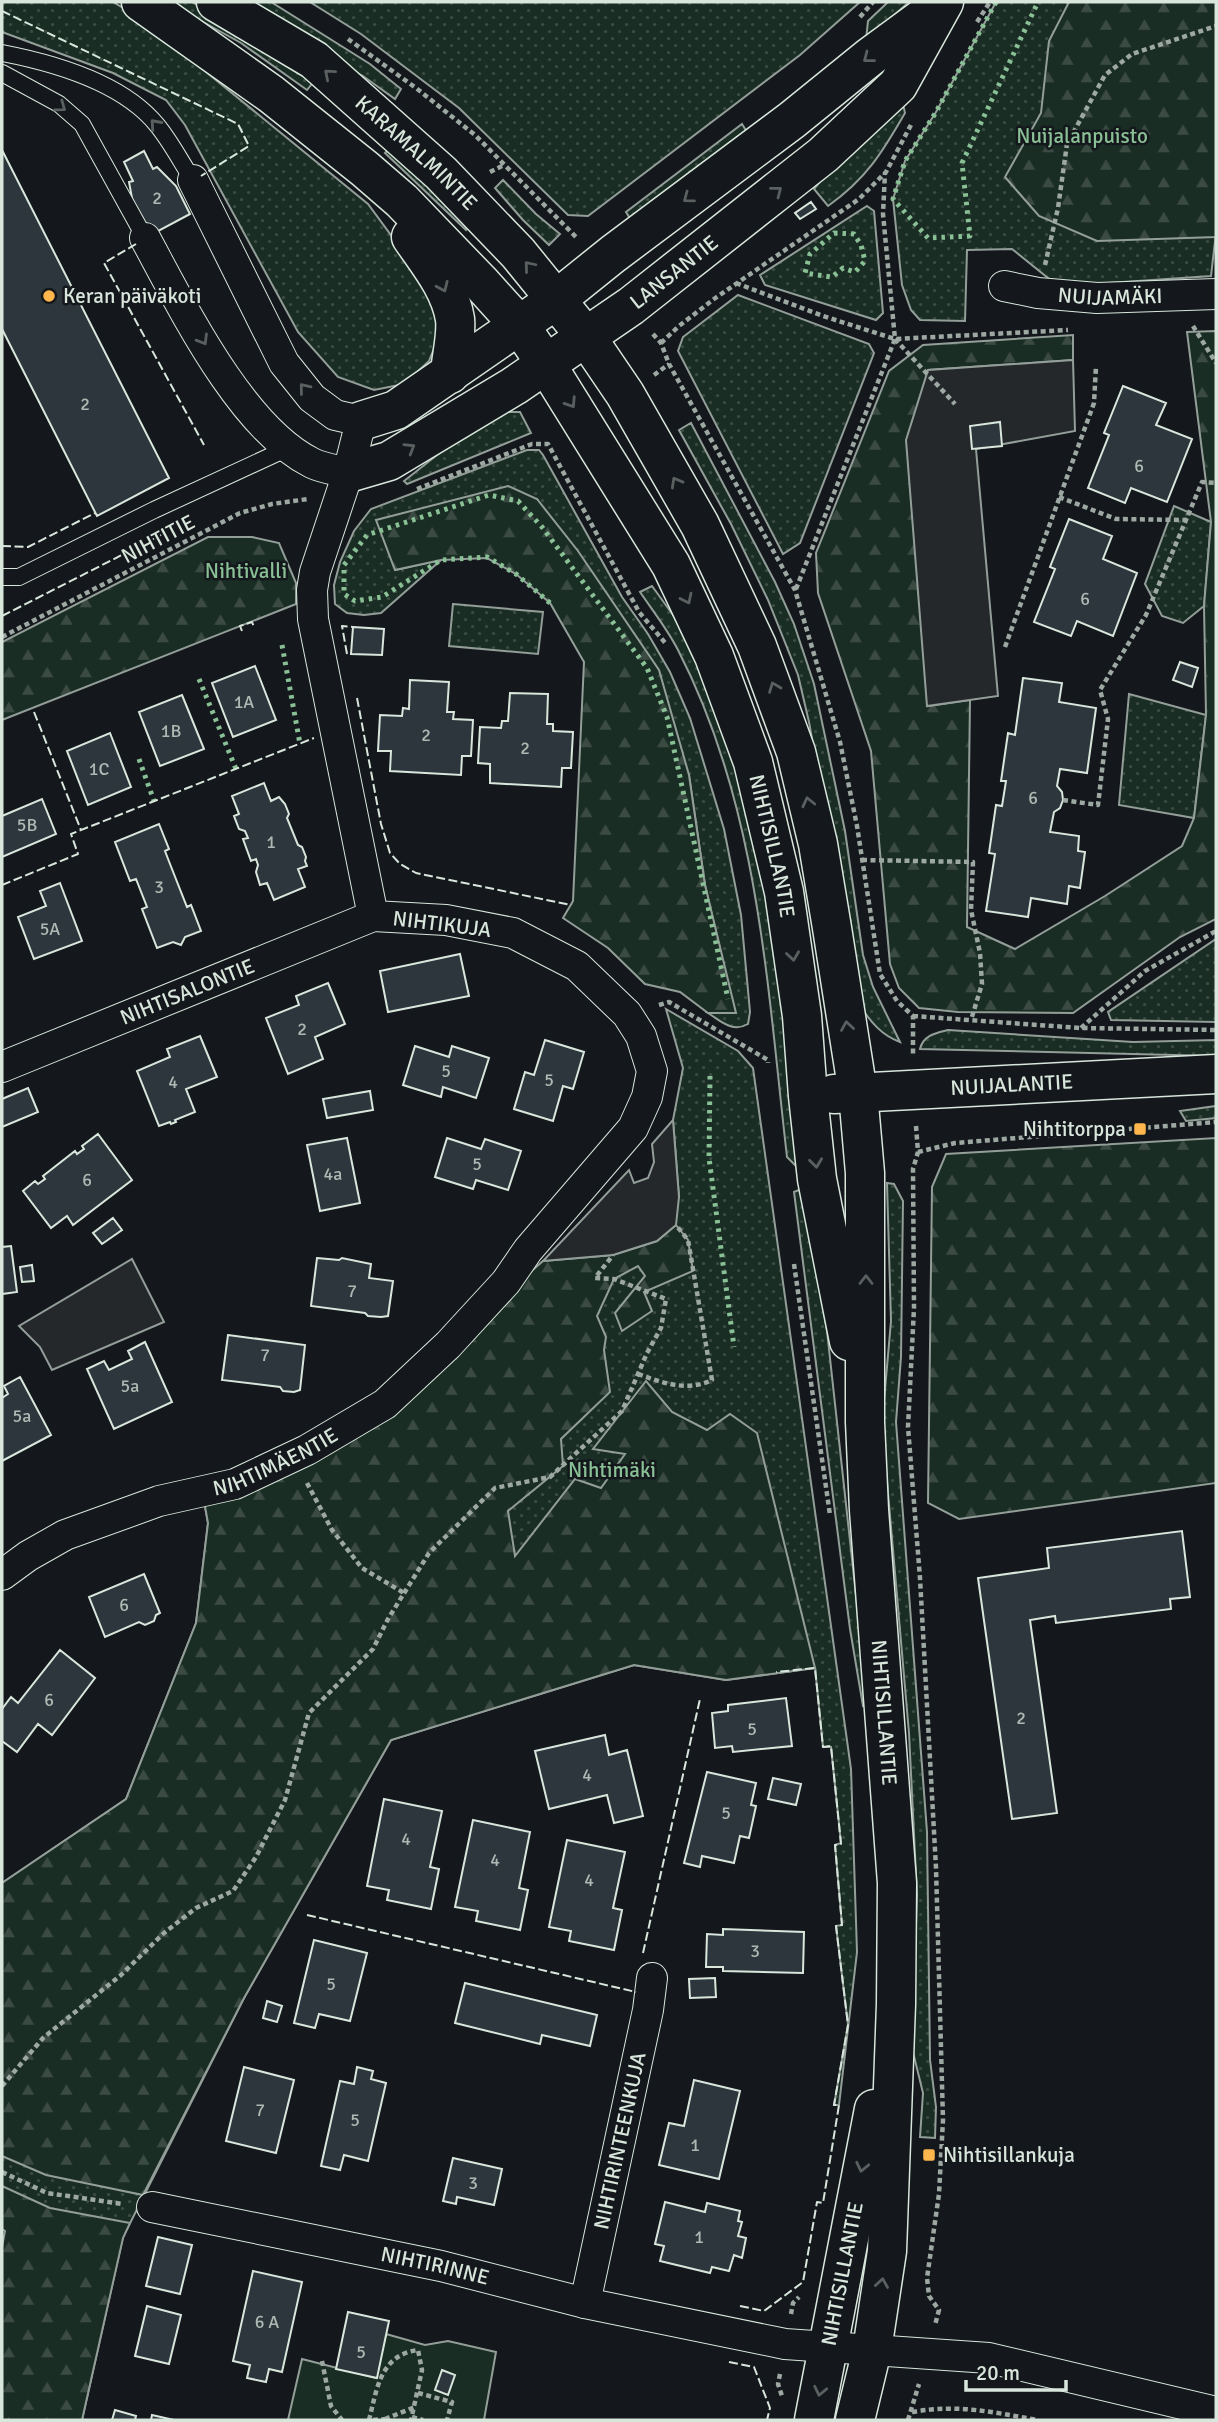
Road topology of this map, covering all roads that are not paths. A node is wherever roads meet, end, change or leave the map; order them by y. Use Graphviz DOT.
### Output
graph roads {
  1 [pos="141,2"];
  2 [pos="216,2"];
  3 [pos="943,3"];
  4 [pos="2,53"];
  5 [pos="2,73"];
  6 [pos="365,169"];
  7 [pos="193,180"];
  8 [pos="145,238"];
  9 [pos="1004,286"];
  10 [pos="1216,294"];
  11 [pos="557,299"];
  12 [pos="520,326"];
  13 [pos="587,338"];
  14 [pos="546,364"];
  15 [pos="450,373"];
  16 [pos="361,421"];
  17 [pos="288,448"];
  18 [pos="343,488"];
  19 [pos="2,577"];
  20 [pos="373,916"];
  21 [pos="2,1068"];
  22 [pos="1216,1074"];
  23 [pos="858,1093"];
  24 [pos="808,1096"];
  25 [pos="506,1282"];
  26 [pos="865,1422"];
  27 [pos="2,1575"];
  28 [pos="652,1978"];
  29 [pos="896,2004"];
  30 [pos="152,2207"];
  31 [pos="585,2303"];
  32 [pos="829,2347"];
  33 [pos="872,2350"];
  34 [pos="1216,2412"];
  35 [pos="798,2413"];
  36 [pos="855,2420"];
  1 -- 6 [label="street"];
  11 -- 2 [label="street, KARAMALMINTIE, one-way"];
  3 -- 11 [label="street, LANSANTIE, one-way"];
  13 -- 3 [label="street, LANSANTIE, one-way"];
  7 -- 4 [label="lane, one-way"];
  5 -- 8 [label="lane, one-way"];
  6 -- 12 [label="street"];
  6 -- 15 [label="street, one-way"];
  16 -- 7 [label="street, one-way"];
  8 -- 17 [label="street, one-way"];
  9 -- 10 [label="street, NUIJAMÄKI"];
  11 -- 12 [label="street, LANSANTIE"];
  11 -- 13 [label="street, KARAMALMINTIE"];
  12 -- 14 [label="street, NIHTISILLANTIE"];
  12 -- 15 [label="street, LANSANTIE"];
  13 -- 14 [label="street, LANSANTIE"];
  23 -- 13 [label="street, NIHTISILLANTIE, one-way"];
  18 -- 14 [label="street, LANSANTIE, one-way"];
  14 -- 24 [label="street, NIHTISILLANTIE, one-way"];
  15 -- 16 [label="street, LANSANTIE"];
  16 -- 18 [label="street, NIHTIKUJA"];
  17 -- 18 [label="street"];
  17 -- 19 [label="lane"];
  18 -- 20 [label="street, NIHTIKUJA"];
  20 -- 21 [label="street, NIHTISALONTIE"];
  20 -- 25 [label="street, NIHTIKUJA"];
  22 -- 23 [label="street, NUIJALANTIE"];
  23 -- 24 [label="street, NUIJALANTIE"];
  26 -- 23 [label="street, NIHTISILLANTIE, one-way"];
  24 -- 26 [label="street, NIHTISILLANTIE, one-way"];
  25 -- 27 [label="street, NIHTIMÄENTIE"];
  26 -- 29 [label="street, NIHTISILLANTIE"];
  28 -- 31 [label="street, NIHTIRINTEENKUJA"];
  29 -- 32 [label="street, NIHTISILLANTIE, one-way"];
  33 -- 29 [label="street, NIHTISILLANTIE, one-way"];
  30 -- 31 [label="street, NIHTIRINNE"];
  31 -- 32 [label="street, NIHTIRINNE"];
  32 -- 33 [label="street, NIHTIRINNE"];
  32 -- 35 [label="street, NIHTISILLANTIE, one-way"];
  33 -- 34 [label="street"];
  33 -- 36 [label="street, NIHTISILLANTIE"];
}
